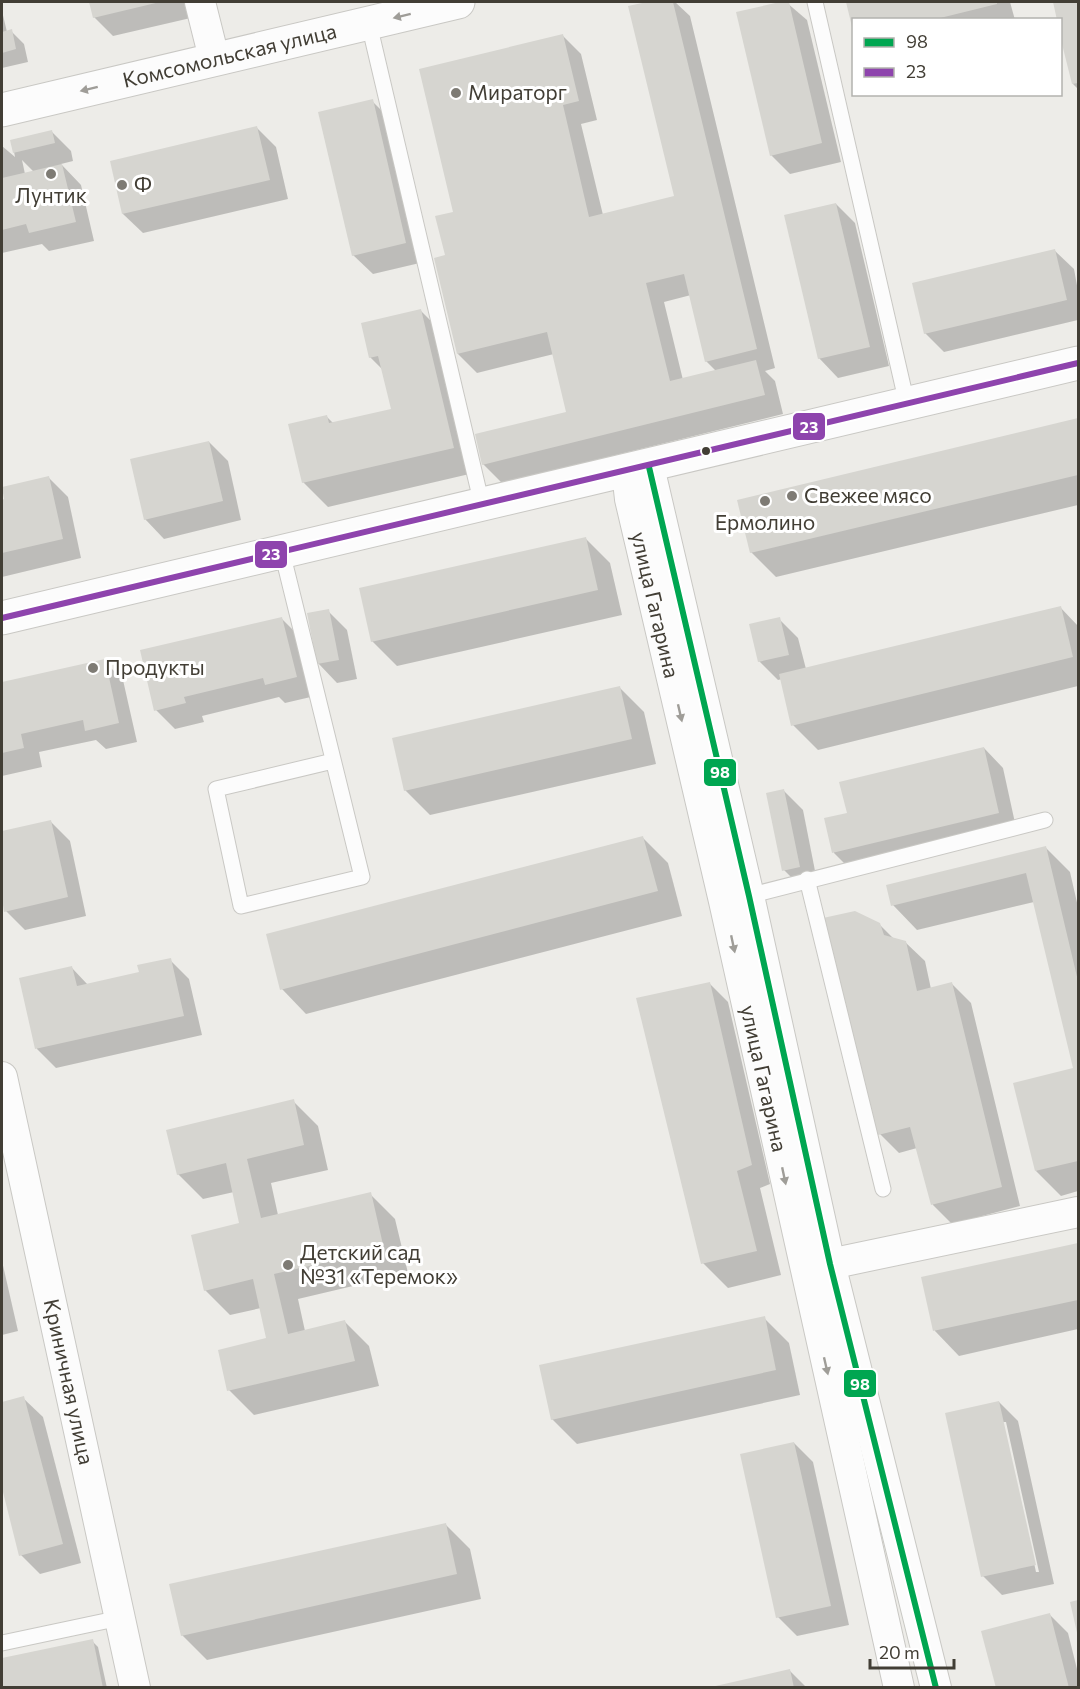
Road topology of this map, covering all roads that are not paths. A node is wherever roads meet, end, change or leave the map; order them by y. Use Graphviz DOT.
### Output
graph roads {
  1 [pos="200,2"];
  2 [pos="458,2"];
  3 [pos="815,2"];
  4 [pos="369,24"];
  5 [pos="214,58"];
  6 [pos="2,110"];
  7 [pos="1078,363"];
  8 [pos="907,404"];
  9 [pos="638,469"];
  10 [pos="482,505"];
  11 [pos="282,552"];
  12 [pos="2,618"];
  13 [pos="333,761"];
  14 [pos="1045,820"];
  15 [pos="807,879"];
  16 [pos="736,898"];
  17 [pos="2,1079"];
  18 [pos="883,1189"];
  19 [pos="1078,1212"];
  20 [pos="830,1264"];
  21 [pos="120,1618"];
  22 [pos="2,1643"];
  23 [pos="135,1688"];
  24 [pos="899,1688"];
  25 [pos="936,1688"];
  1 -- 5 [label="street"];
  2 -- 4 [label="street, Комсомольская улица, one-way"];
  3 -- 8 [label="lane"];
  4 -- 5 [label="street, Комсомольская улица"];
  4 -- 10 [label="lane"];
  5 -- 6 [label="street, Комсомольская улица, one-way"];
  7 -- 8 [label="street"];
  8 -- 9 [label="street"];
  9 -- 10 [label="street"];
  9 -- 16 [label="street, улица Гагарина"];
  10 -- 11 [label="street"];
  11 -- 12 [label="street"];
  11 -- 13 [label="lane"];
  13 -- 13 [label="lane"];
  14 -- 15 [label="lane"];
  15 -- 16 [label="lane"];
  15 -- 18 [label="lane"];
  16 -- 20 [label="street, улица Гагарина"];
  16 -- 24 [label="street, улица Гагарина, one-way"];
  17 -- 21 [label="street, Криничная улица"];
  19 -- 20 [label="street"];
  20 -- 25 [label="street, улица Гагарина"];
  21 -- 22 [label="lane"];
  21 -- 23 [label="street, Криничная улица"];
}
